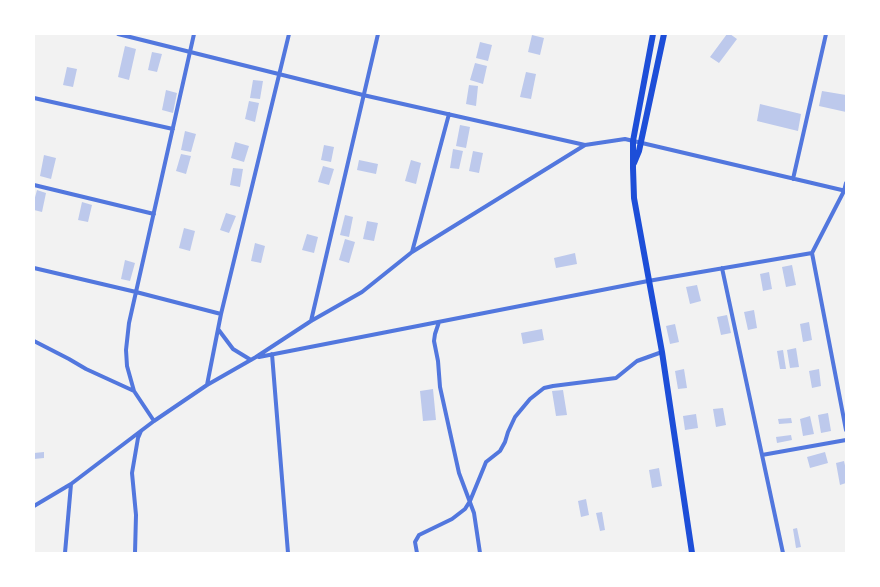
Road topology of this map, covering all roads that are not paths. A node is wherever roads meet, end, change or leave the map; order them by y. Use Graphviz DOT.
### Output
graph roads {
  1 [pos="120,34"];
  2 [pos="194,34"];
  3 [pos="289,34"];
  4 [pos="378,34"];
  5 [pos="653,34"];
  6 [pos="664,34"];
  7 [pos="826,34"];
  8 [pos="189,52"];
  9 [pos="279,75"];
  10 [pos="363,95"];
  11 [pos="34,98"];
  12 [pos="449,114"];
  13 [pos="173,129"];
  14 [pos="633,140"];
  15 [pos="641,142"];
  16 [pos="585,145"];
  17 [pos="632,168"];
  18 [pos="793,179"];
  19 [pos="846,183"];
  20 [pos="34,185"];
  21 [pos="845,191"];
  22 [pos="154,214"];
  23 [pos="412,252"];
  24 [pos="812,253"];
  25 [pos="34,268"];
  26 [pos="722,268"];
  27 [pos="648,281"];
  28 [pos="136,292"];
  29 [pos="221,314"];
  30 [pos="311,321"];
  31 [pos="439,322"];
  32 [pos="218,329"];
  33 [pos="34,341"];
  34 [pos="662,352"];
  35 [pos="272,354"];
  36 [pos="256,358"];
  37 [pos="251,360"];
  38 [pos="207,385"];
  39 [pos="134,391"];
  40 [pos="154,421"];
  41 [pos="141,430"];
  42 [pos="846,430"];
  43 [pos="846,440"];
  44 [pos="762,455"];
  45 [pos="71,484"];
  46 [pos="470,501"];
  47 [pos="34,506"];
  48 [pos="65,553"];
  49 [pos="135,553"];
  50 [pos="288,553"];
  51 [pos="417,553"];
  52 [pos="480,553"];
  53 [pos="692,553"];
  54 [pos="783,553"];
  1 -- 8 [label="street"];
  2 -- 8 [label="street"];
  3 -- 9 [label="street"];
  4 -- 10 [label="street"];
  5 -- 14 [label="main road"];
  6 -- 15 [label="main road"];
  7 -- 18 [label="street"];
  8 -- 9 [label="street"];
  8 -- 13 [label="street"];
  9 -- 10 [label="street"];
  9 -- 29 [label="street"];
  10 -- 12 [label="street"];
  10 -- 30 [label="street"];
  11 -- 13 [label="street"];
  12 -- 16 [label="street"];
  12 -- 23 [label="street"];
  13 -- 22 [label="street"];
  14 -- 15 [label="street"];
  14 -- 16 [label="street"];
  14 -- 17 [label="main road"];
  15 -- 17 [label="main road"];
  15 -- 18 [label="street"];
  16 -- 23 [label="street"];
  17 -- 27 [label="main road"];
  18 -- 21 [label="street"];
  19 -- 21 [label="street"];
  20 -- 22 [label="street"];
  21 -- 24 [label="street"];
  22 -- 28 [label="street"];
  23 -- 30 [label="street"];
  24 -- 26 [label="street"];
  24 -- 42 [label="street"];
  25 -- 28 [label="street"];
  26 -- 27 [label="street"];
  26 -- 44 [label="street"];
  27 -- 31 [label="street"];
  27 -- 34 [label="main road"];
  28 -- 29 [label="street"];
  28 -- 39 [label="street"];
  29 -- 32 [label="street"];
  30 -- 36 [label="street"];
  31 -- 35 [label="street"];
  31 -- 46 [label="street"];
  32 -- 37 [label="street"];
  32 -- 38 [label="street"];
  33 -- 39 [label="street"];
  34 -- 46 [label="street"];
  34 -- 53 [label="main road"];
  35 -- 36 [label="street"];
  35 -- 50 [label="street"];
  36 -- 37 [label="street"];
  37 -- 38 [label="street"];
  38 -- 40 [label="street"];
  39 -- 40 [label="street"];
  40 -- 41 [label="street"];
  41 -- 45 [label="street"];
  41 -- 49 [label="street"];
  43 -- 44 [label="street"];
  44 -- 54 [label="street"];
  45 -- 47 [label="street"];
  45 -- 48 [label="street"];
  46 -- 51 [label="street"];
  46 -- 52 [label="street"];
}
